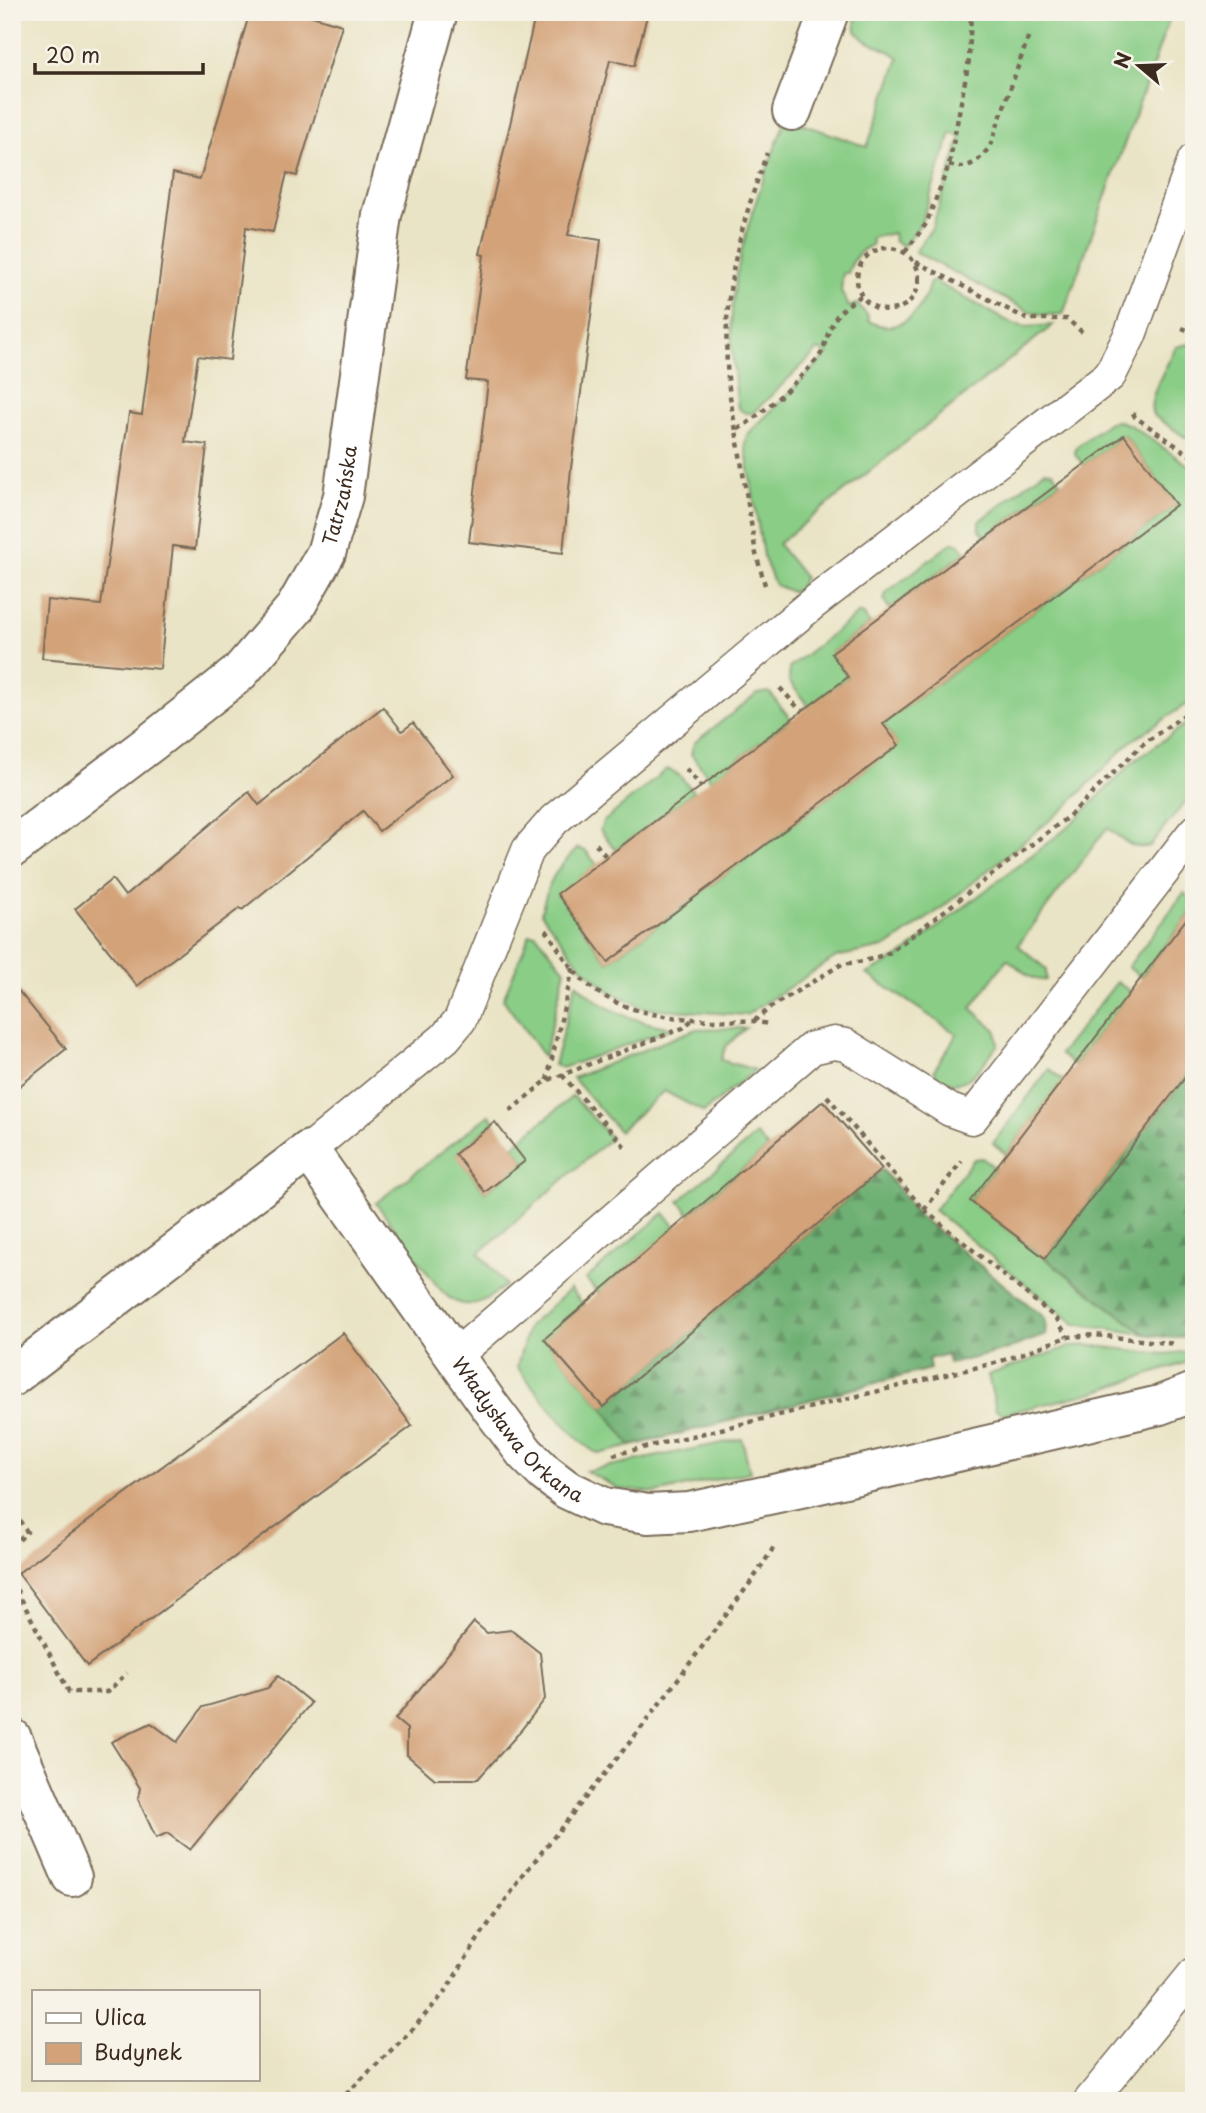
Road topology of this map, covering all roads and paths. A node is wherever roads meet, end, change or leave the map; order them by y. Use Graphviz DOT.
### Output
graph roads {
  1 [pos="438,12"];
  2 [pos="829,12"];
  3 [pos="971,12"];
  4 [pos="1029,36"];
  5 [pos="792,111"];
  6 [pos="1194,160"];
  7 [pos="948,165"];
  8 [pos="905,252"];
  9 [pos="916,262"];
  10 [pos="861,296"];
  11 [pos="1180,327"];
  12 [pos="1194,333"];
  13 [pos="1110,375"];
  14 [pos="736,429"];
  15 [pos="1194,458"];
  16 [pos="779,632"];
  17 [pos="776,683"];
  18 [pos="1194,708"];
  19 [pos="802,712"];
  20 [pos="1194,832"];
  21 [pos="12,848"];
  22 [pos="541,923"];
  23 [pos="573,968"];
  24 [pos="694,1019"];
  25 [pos="753,1021"];
  26 [pos="812,1048"];
  27 [pos="562,1075"];
  28 [pos="546,1081"];
  29 [pos="510,1111"];
  30 [pos="309,1150"];
  31 [pos="656,1183"];
  32 [pos="1067,1337"];
  33 [pos="1182,1345"];
  34 [pos="455,1356"];
  35 [pos="12,1377"];
  36 [pos="1194,1392"];
  37 [pos="601,1458"];
  38 [pos="815,1485"];
  39 [pos="14,1512"];
  40 [pos="12,1547"];
  41 [pos="12,1581"];
  42 [pos="127,1673"];
  43 [pos="12,1738"];
  44 [pos="72,1877"];
  45 [pos="1194,1974"];
  46 [pos="338,2101"];
  47 [pos="1090,2101"];
  1 -- 21 [label="street, Tatrzańska"];
  2 -- 5 [label="street"];
  3 -- 7 [label="path"];
  4 -- 7 [label="path"];
  5 -- 14 [label="path"];
  6 -- 13 [label="lane"];
  7 -- 8 [label="path"];
  8 -- 9 [label="path"];
  8 -- 10 [label="path"];
  9 -- 10 [label="path"];
  9 -- 13 [label="path"];
  10 -- 14 [label="path"];
  11 -- 12 [label="path"];
  13 -- 15 [label="path"];
  13 -- 16 [label="lane"];
  14 -- 16 [label="path"];
  16 -- 30 [label="lane"];
  17 -- 19 [label="path"];
  18 -- 25 [label="path"];
  20 -- 26 [label="lane"];
  22 -- 23 [label="path"];
  23 -- 24 [label="path"];
  23 -- 28 [label="path"];
  24 -- 25 [label="path"];
  24 -- 27 [label="path"];
  25 -- 26 [label="path"];
  26 -- 31 [label="lane"];
  26 -- 32 [label="path"];
  27 -- 28 [label="path"];
  27 -- 31 [label="path"];
  28 -- 29 [label="path"];
  30 -- 34 [label="street, Władysława Orkana"];
  30 -- 35 [label="street"];
  31 -- 34 [label="lane"];
  32 -- 33 [label="path"];
  32 -- 37 [label="path"];
  34 -- 38 [label="street, Władysława Orkana"];
  36 -- 38 [label="street, Władysława Orkana"];
  38 -- 46 [label="path"];
  39 -- 40 [label="path"];
  41 -- 42 [label="path"];
  43 -- 44 [label="street"];
  45 -- 47 [label="lane"];
}
